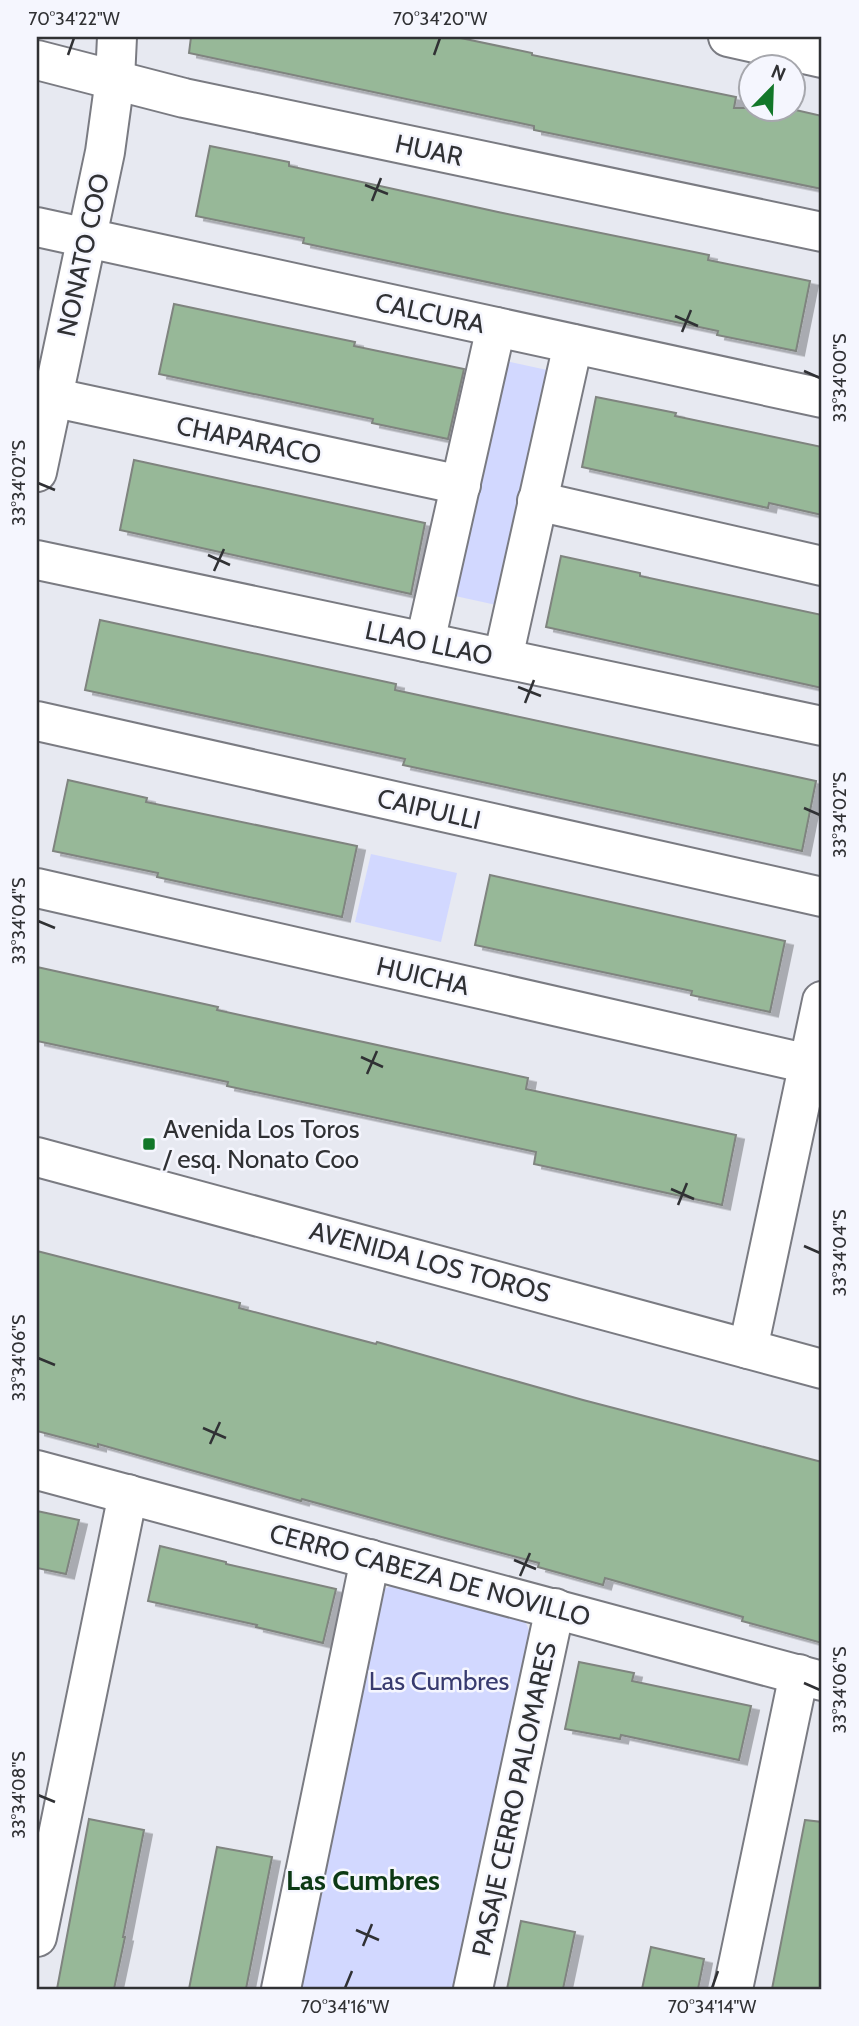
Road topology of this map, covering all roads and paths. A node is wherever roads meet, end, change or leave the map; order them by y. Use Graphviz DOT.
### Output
graph roads {
  1 [pos="117,37"];
  2 [pos="728,37"];
  3 [pos="822,58"];
  4 [pos="37,60"];
  5 [pos="115,79"];
  6 [pos="37,227"];
  7 [pos="822,232"];
  8 [pos="87,238"];
  9 [pos="496,327"];
  10 [pos="573,344"];
  11 [pos="45,396"];
  12 [pos="822,398"];
  13 [pos="37,472"];
  14 [pos="461,485"];
  15 [pos="537,501"];
  16 [pos="37,560"];
  17 [pos="822,566"];
  18 [pos="425,642"];
  19 [pos="503,658"];
  20 [pos="37,721"];
  21 [pos="822,726"];
  22 [pos="37,888"];
  23 [pos="822,897"];
  24 [pos="822,1001"];
  25 [pos="809,1064"];
  26 [pos="37,1157"];
  27 [pos="748,1349"];
  28 [pos="822,1369"];
  29 [pos="37,1470"];
  30 [pos="128,1494"];
  31 [pos="370,1559"];
  32 [pos="555,1608"];
  33 [pos="811,1677"];
  34 [pos="37,1937"];
  35 [pos="281,1989"];
  36 [pos="473,1989"];
  37 [pos="733,1989"];
  1 -- 5 [label="street, NONATO COO"];
  2 -- 3 [label="street"];
  4 -- 5 [label="street, HUAR"];
  5 -- 7 [label="street, HUAR"];
  5 -- 8 [label="street, NONATO COO"];
  6 -- 8 [label="street, CALCURA"];
  8 -- 9 [label="street, CALCURA"];
  8 -- 11 [label="street, NONATO COO"];
  9 -- 10 [label="street, CALCURA"];
  9 -- 14 [label="street"];
  10 -- 12 [label="street, CALCURA"];
  10 -- 15 [label="street"];
  11 -- 13 [label="street, NONATO COO"];
  11 -- 14 [label="street, CHAPARACO"];
  14 -- 18 [label="street"];
  15 -- 17 [label="street"];
  15 -- 19 [label="street"];
  16 -- 18 [label="street, LLAO LLAO"];
  18 -- 19 [label="street, LLAO LLAO"];
  19 -- 21 [label="street, LLAO LLAO"];
  20 -- 23 [label="street, CAIPULLI"];
  22 -- 25 [label="street, HUICHA"];
  24 -- 25 [label="street"];
  25 -- 27 [label="street"];
  26 -- 27 [label="street, AVENIDA LOS TOROS"];
  27 -- 28 [label="street, AVENIDA LOS TOROS"];
  29 -- 30 [label="street, CERRO CABEZA DE NOVILLO"];
  30 -- 31 [label="street, CERRO CABEZA DE NOVILLO"];
  30 -- 34 [label="street"];
  31 -- 32 [label="street, CERRO CABEZA DE NOVILLO"];
  31 -- 35 [label="street"];
  32 -- 33 [label="street, CERRO CABEZA DE NOVILLO"];
  32 -- 36 [label="street, PASAJE CERRO PALOMARES"];
  33 -- 37 [label="street"];
}
